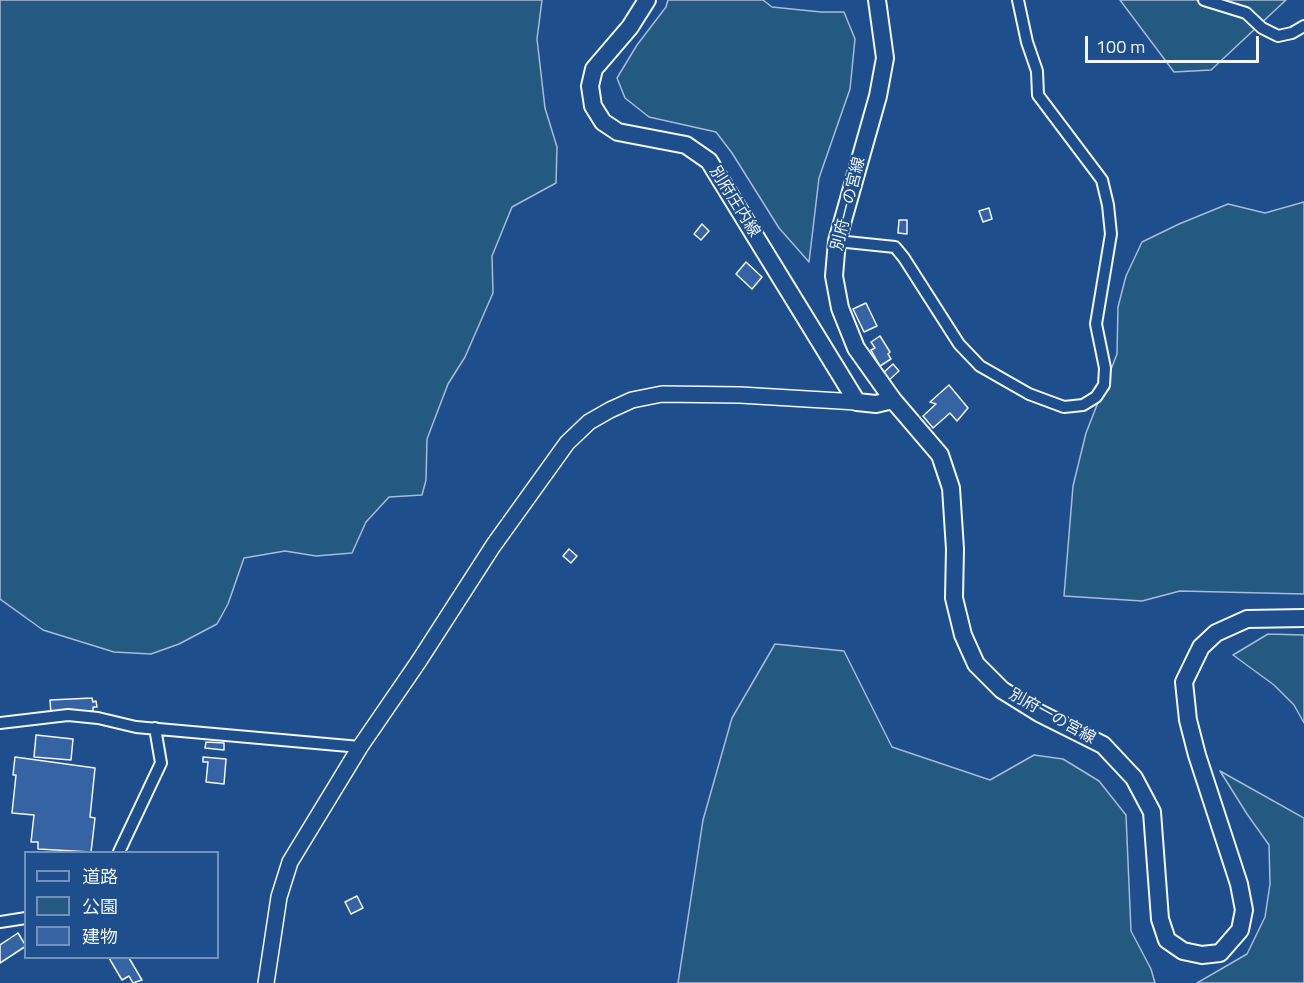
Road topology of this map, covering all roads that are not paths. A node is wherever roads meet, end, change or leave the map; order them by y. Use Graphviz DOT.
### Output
graph roads {
  1 [pos="647,0"];
  2 [pos="877,0"];
  3 [pos="1018,0"];
  4 [pos="1204,0"];
  5 [pos="1304,26"];
  6 [pos="837,241"];
  7 [pos="893,400"];
  8 [pos="857,402"];
  9 [pos="1304,618"];
  10 [pos="0,723"];
  11 [pos="155,728"];
  12 [pos="360,747"];
  13 [pos="119,851"];
  14 [pos="24,918"];
  15 [pos="0,922"];
  16 [pos="266,983"];
  1 -- 8 [label="main road, 別府庄内線"];
  2 -- 6 [label="main road, 別府一の宮線"];
  3 -- 6 [label="street"];
  4 -- 5 [label="street"];
  6 -- 7 [label="main road, 別府一の宮線"];
  7 -- 8 [label="main road"];
  7 -- 9 [label="main road, 別府一の宮線"];
  8 -- 12 [label="street"];
  10 -- 11 [label="street"];
  11 -- 12 [label="street"];
  11 -- 13 [label="street"];
  12 -- 16 [label="street"];
  14 -- 15 [label="street"];
}
